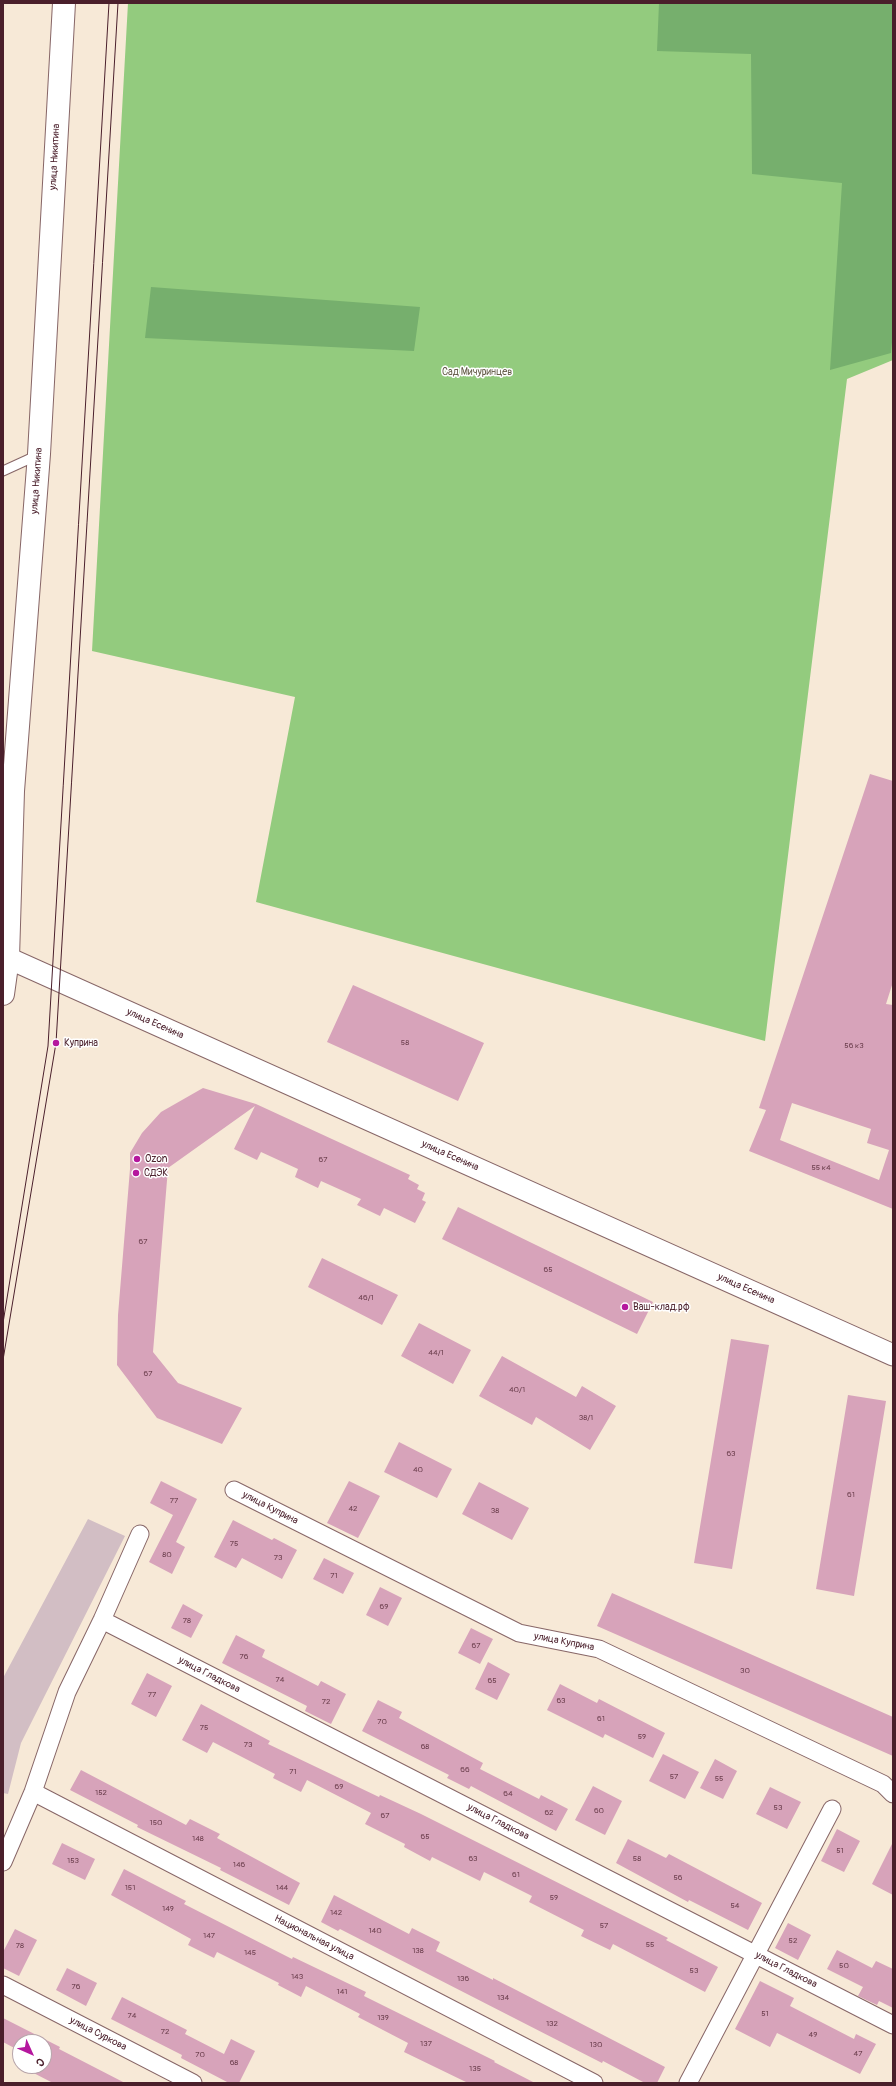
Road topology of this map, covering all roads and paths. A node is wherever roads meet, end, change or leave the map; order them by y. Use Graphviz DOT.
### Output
graph roads {
  1 [pos="64,3"];
  2 [pos="39,454"];
  3 [pos="3,471"];
  4 [pos="8,784"];
  5 [pos="8,958"];
  6 [pos="3,994"];
  7 [pos="893,1356"];
  8 [pos="234,1490"];
  9 [pos="140,1534"];
  10 [pos="102,1620"];
  11 [pos="33,1792"];
  12 [pos="893,1794"];
  13 [pos="832,1809"];
  14 [pos="3,1862"];
  15 [pos="756,1954"];
  16 [pos="3,1986"];
  17 [pos="893,2026"];
  18 [pos="193,2083"];
  19 [pos="594,2083"];
  20 [pos="688,2083"];
  1 -- 2 [label="main road, улица Никитина"];
  2 -- 3 [label="lane"];
  2 -- 4 [label="main road, улица Никитина"];
  4 -- 5 [label="main road, улица Никитина"];
  5 -- 6 [label="main road, улица Никитина"];
  5 -- 7 [label="street, улица Есенина"];
  8 -- 12 [label="street, улица Куприна"];
  9 -- 10 [label="street"];
  10 -- 11 [label="street"];
  10 -- 15 [label="street, улица Гладкова"];
  11 -- 14 [label="street"];
  11 -- 19 [label="street, Национальная улица"];
  13 -- 15 [label="street"];
  15 -- 17 [label="street, улица Гладкова"];
  15 -- 20 [label="street"];
  16 -- 18 [label="street, улица Суркова"];
}
